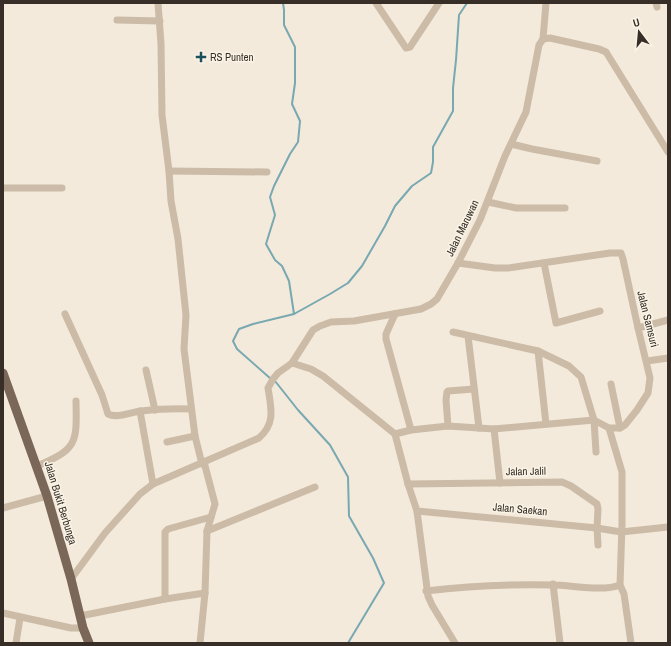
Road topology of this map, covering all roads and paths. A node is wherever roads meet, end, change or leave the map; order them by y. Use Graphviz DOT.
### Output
graph roads {
  1 [pos="158,3"];
  2 [pos="376,3"];
  3 [pos="439,3"];
  4 [pos="546,3"];
  5 [pos="117,20"];
  6 [pos="160,21"];
  7 [pos="543,39"];
  8 [pos="511,144"];
  9 [pos="668,152"];
  10 [pos="597,161"];
  11 [pos="169,171"];
  12 [pos="267,172"];
  13 [pos="3,188"];
  14 [pos="62,188"];
  15 [pos="488,202"];
  16 [pos="565,208"];
  17 [pos="458,263"];
  18 [pos="544,263"];
  19 [pos="600,312"];
  20 [pos="65,314"];
  21 [pos="395,314"];
  22 [pos="668,320"];
  23 [pos="638,328"];
  24 [pos="453,332"];
  25 [pos="468,336"];
  26 [pos="538,351"];
  27 [pos="668,358"];
  28 [pos="647,361"];
  29 [pos="292,363"];
  30 [pos="146,370"];
  31 [pos="3,373"];
  32 [pos="611,384"];
  33 [pos="474,389"];
  34 [pos="76,401"];
  35 [pos="191,409"];
  36 [pos="155,410"];
  37 [pos="140,411"];
  38 [pos="594,420"];
  39 [pos="546,424"];
  40 [pos="448,426"];
  41 [pos="479,428"];
  42 [pos="609,428"];
  43 [pos="620,428"];
  44 [pos="494,429"];
  45 [pos="411,430"];
  46 [pos="396,434"];
  47 [pos="195,436"];
  48 [pos="167,442"];
  49 [pos="596,452"];
  50 [pos="203,463"];
  51 [pos="37,466"];
  52 [pos="500,483"];
  53 [pos="153,484"];
  54 [pos="408,484"];
  55 [pos="315,487"];
  56 [pos="47,496"];
  57 [pos="3,508"];
  58 [pos="418,511"];
  59 [pos="211,517"];
  60 [pos="668,527"];
  61 [pos="597,528"];
  62 [pos="207,531"];
  63 [pos="621,532"];
  64 [pos="598,545"];
  65 [pos="71,579"];
  66 [pos="553,584"];
  67 [pos="620,585"];
  68 [pos="426,591"];
  69 [pos="205,593"];
  70 [pos="165,599"];
  71 [pos="3,613"];
  72 [pos="80,616"];
  73 [pos="20,618"];
  74 [pos="84,628"];
  75 [pos="16,643"];
  76 [pos="89,643"];
  77 [pos="200,643"];
  78 [pos="455,643"];
  79 [pos="560,643"];
  80 [pos="631,643"];
  1 -- 6 [label="street"];
  2 -- 3 [label="street"];
  4 -- 7 [label="street, Jalan Maruwan"];
  5 -- 6 [label="street"];
  6 -- 11 [label="street"];
  7 -- 8 [label="street, Jalan Maruwan"];
  7 -- 9 [label="street"];
  8 -- 10 [label="street"];
  8 -- 15 [label="street, Jalan Maruwan"];
  11 -- 12 [label="street"];
  11 -- 35 [label="street"];
  13 -- 14 [label="street"];
  15 -- 16 [label="street"];
  15 -- 17 [label="street, Jalan Maruwan"];
  17 -- 18 [label="street, Jalan Samsuri"];
  17 -- 21 [label="street, Jalan Maruwan"];
  18 -- 19 [label="street"];
  18 -- 23 [label="street, Jalan Samsuri"];
  20 -- 37 [label="street"];
  21 -- 29 [label="street, Jalan Maruwan"];
  21 -- 45 [label="street"];
  22 -- 23 [label="street"];
  23 -- 28 [label="street, Jalan Samsuri"];
  24 -- 25 [label="street"];
  25 -- 26 [label="street"];
  25 -- 33 [label="street"];
  26 -- 38 [label="street"];
  26 -- 39 [label="street"];
  27 -- 28 [label="street"];
  28 -- 43 [label="street, Jalan Samsuri"];
  29 -- 46 [label="street"];
  29 -- 50 [label="street, Jalan Maruwan"];
  30 -- 36 [label="street"];
  31 -- 51 [label="main road, Jalan Bukit Berbunga"];
  32 -- 43 [label="street"];
  33 -- 40 [label="street"];
  33 -- 41 [label="street"];
  34 -- 51 [label="street"];
  35 -- 36 [label="street"];
  35 -- 47 [label="street"];
  36 -- 37 [label="street"];
  37 -- 53 [label="street"];
  38 -- 39 [label="street"];
  38 -- 42 [label="street"];
  38 -- 49 [label="street"];
  39 -- 44 [label="street"];
  40 -- 41 [label="street"];
  40 -- 45 [label="street"];
  41 -- 44 [label="street"];
  42 -- 43 [label="street"];
  42 -- 63 [label="street"];
  44 -- 52 [label="street"];
  45 -- 46 [label="street"];
  46 -- 54 [label="street"];
  47 -- 48 [label="street"];
  47 -- 50 [label="street"];
  50 -- 53 [label="street, Jalan Maruwan"];
  50 -- 59 [label="street"];
  51 -- 56 [label="main road, Jalan Bukit Berbunga"];
  52 -- 54 [label="street, Jalan Jalil"];
  52 -- 61 [label="street, Jalan Jalil"];
  53 -- 65 [label="street, Jalan Maruwan"];
  54 -- 58 [label="street"];
  55 -- 62 [label="street"];
  56 -- 57 [label="street"];
  56 -- 65 [label="main road, Jalan Bukit Berbunga"];
  58 -- 61 [label="street, Jalan Saekan"];
  58 -- 68 [label="street"];
  59 -- 62 [label="street"];
  59 -- 70 [label="street"];
  60 -- 63 [label="street, Jalan Saekan"];
  61 -- 63 [label="street, Jalan Saekan"];
  61 -- 64 [label="street, Jalan Jalil"];
  62 -- 69 [label="street"];
  63 -- 67 [label="street"];
  65 -- 72 [label="main road, Jalan Bukit Berbunga"];
  66 -- 67 [label="street"];
  66 -- 68 [label="street"];
  66 -- 79 [label="street"];
  67 -- 80 [label="street"];
  68 -- 78 [label="street"];
  69 -- 70 [label="street"];
  69 -- 77 [label="street"];
  70 -- 72 [label="street"];
  71 -- 73 [label="street"];
  72 -- 74 [label="main road, Jalan Bukit Berbunga"];
  73 -- 74 [label="street"];
  73 -- 75 [label="street"];
  74 -- 76 [label="main road, Jalan Bukit Berbunga"];
}
